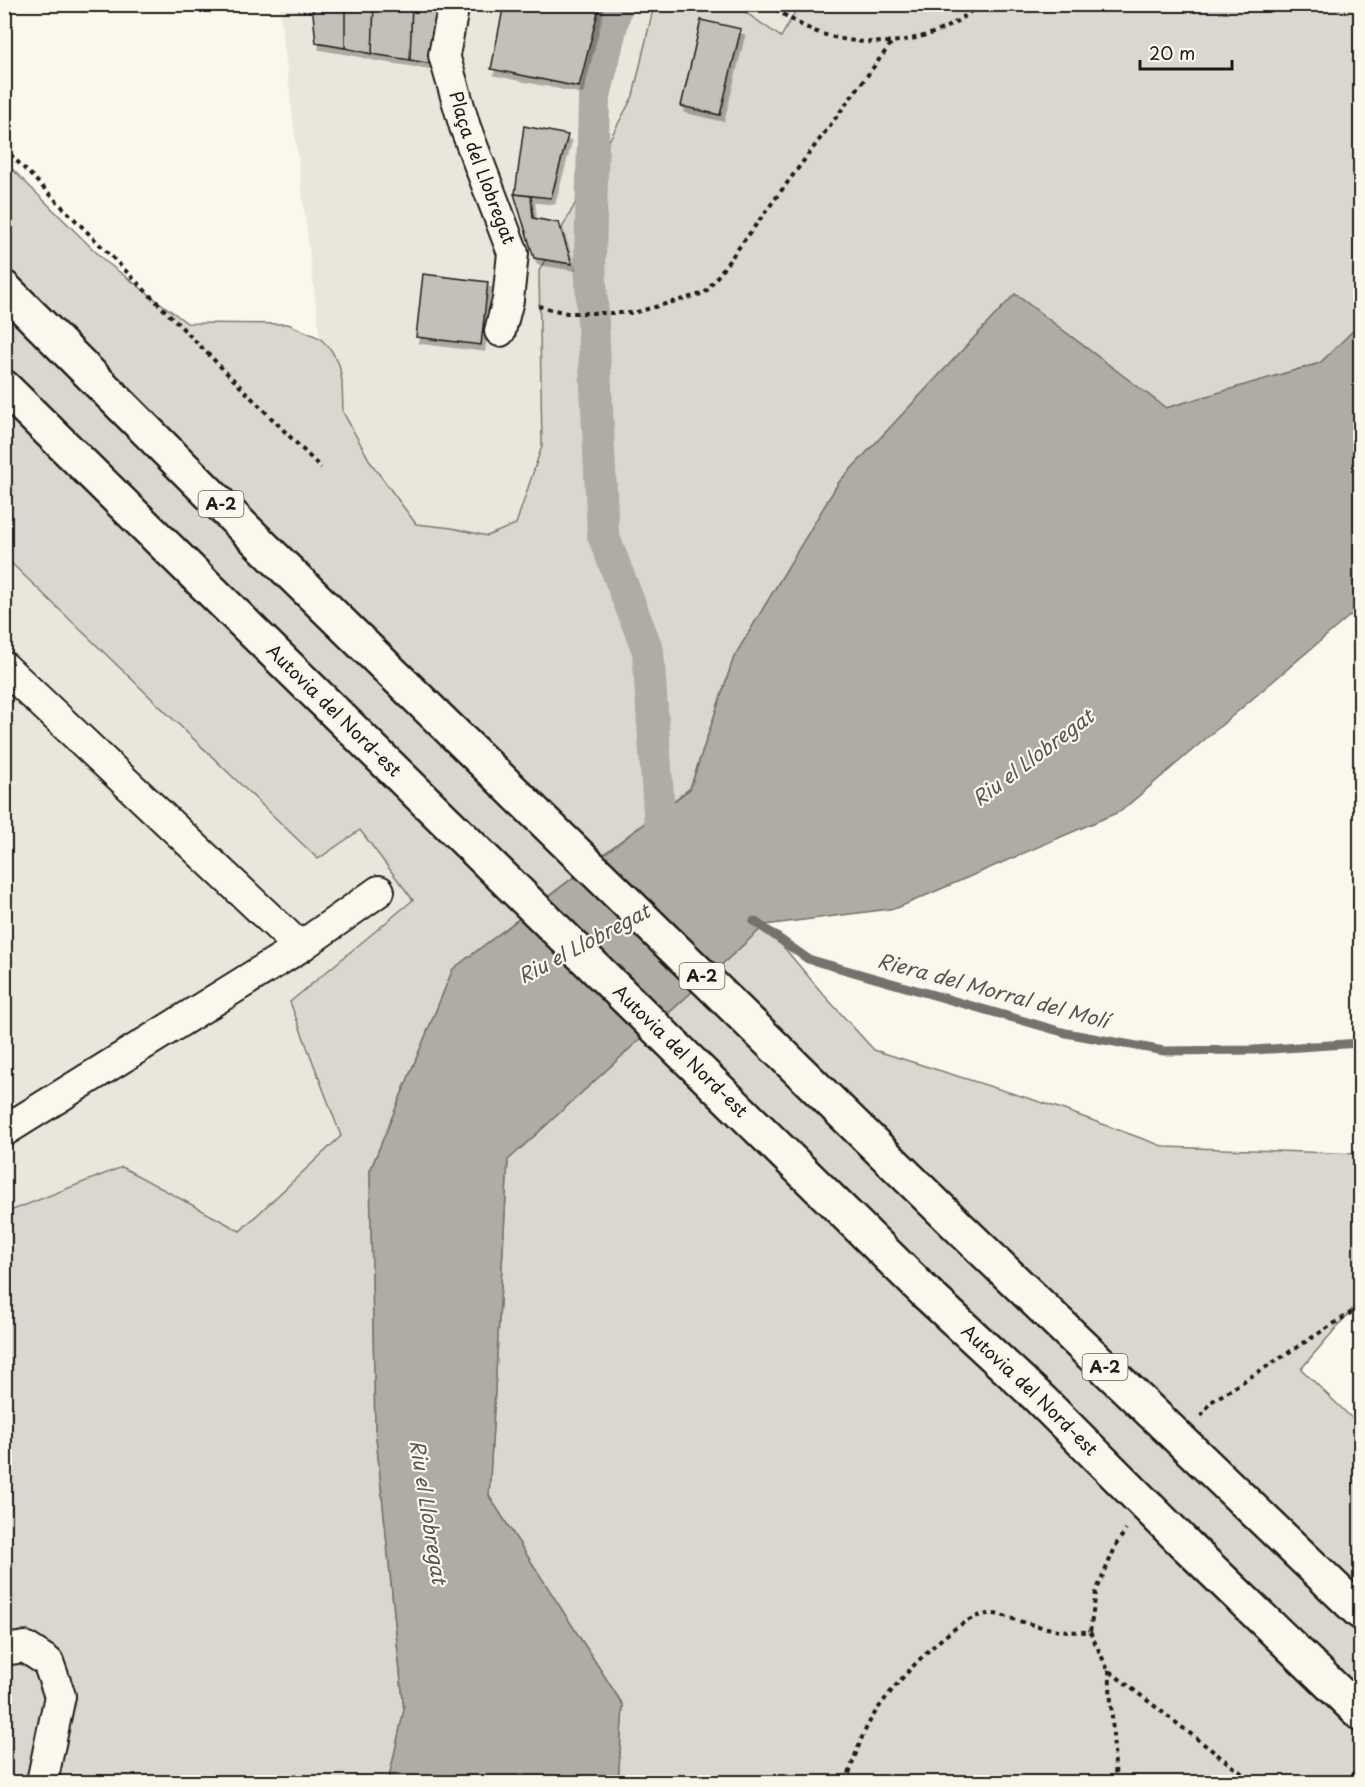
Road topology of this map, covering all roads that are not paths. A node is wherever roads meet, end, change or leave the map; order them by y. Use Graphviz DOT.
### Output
graph roads {
  1 [pos="447,6"];
  2 [pos="4,288"];
  3 [pos="500,331"];
  4 [pos="4,387"];
  5 [pos="4,667"];
  6 [pos="379,891"];
  7 [pos="300,947"];
  8 [pos="4,1131"];
  9 [pos="1360,1612"];
  10 [pos="4,1650"];
  11 [pos="1360,1713"];
  12 [pos="42,1782"];
  1 -- 3 [label="street, Plaça del Llobregat"];
  2 -- 9 [label="highway, A-2, bridge"];
  4 -- 11 [label="highway, Autovia del Nord-est, bridge"];
  5 -- 7 [label="street"];
  6 -- 7 [label="street"];
  7 -- 8 [label="street"];
  10 -- 12 [label="street"];
}
